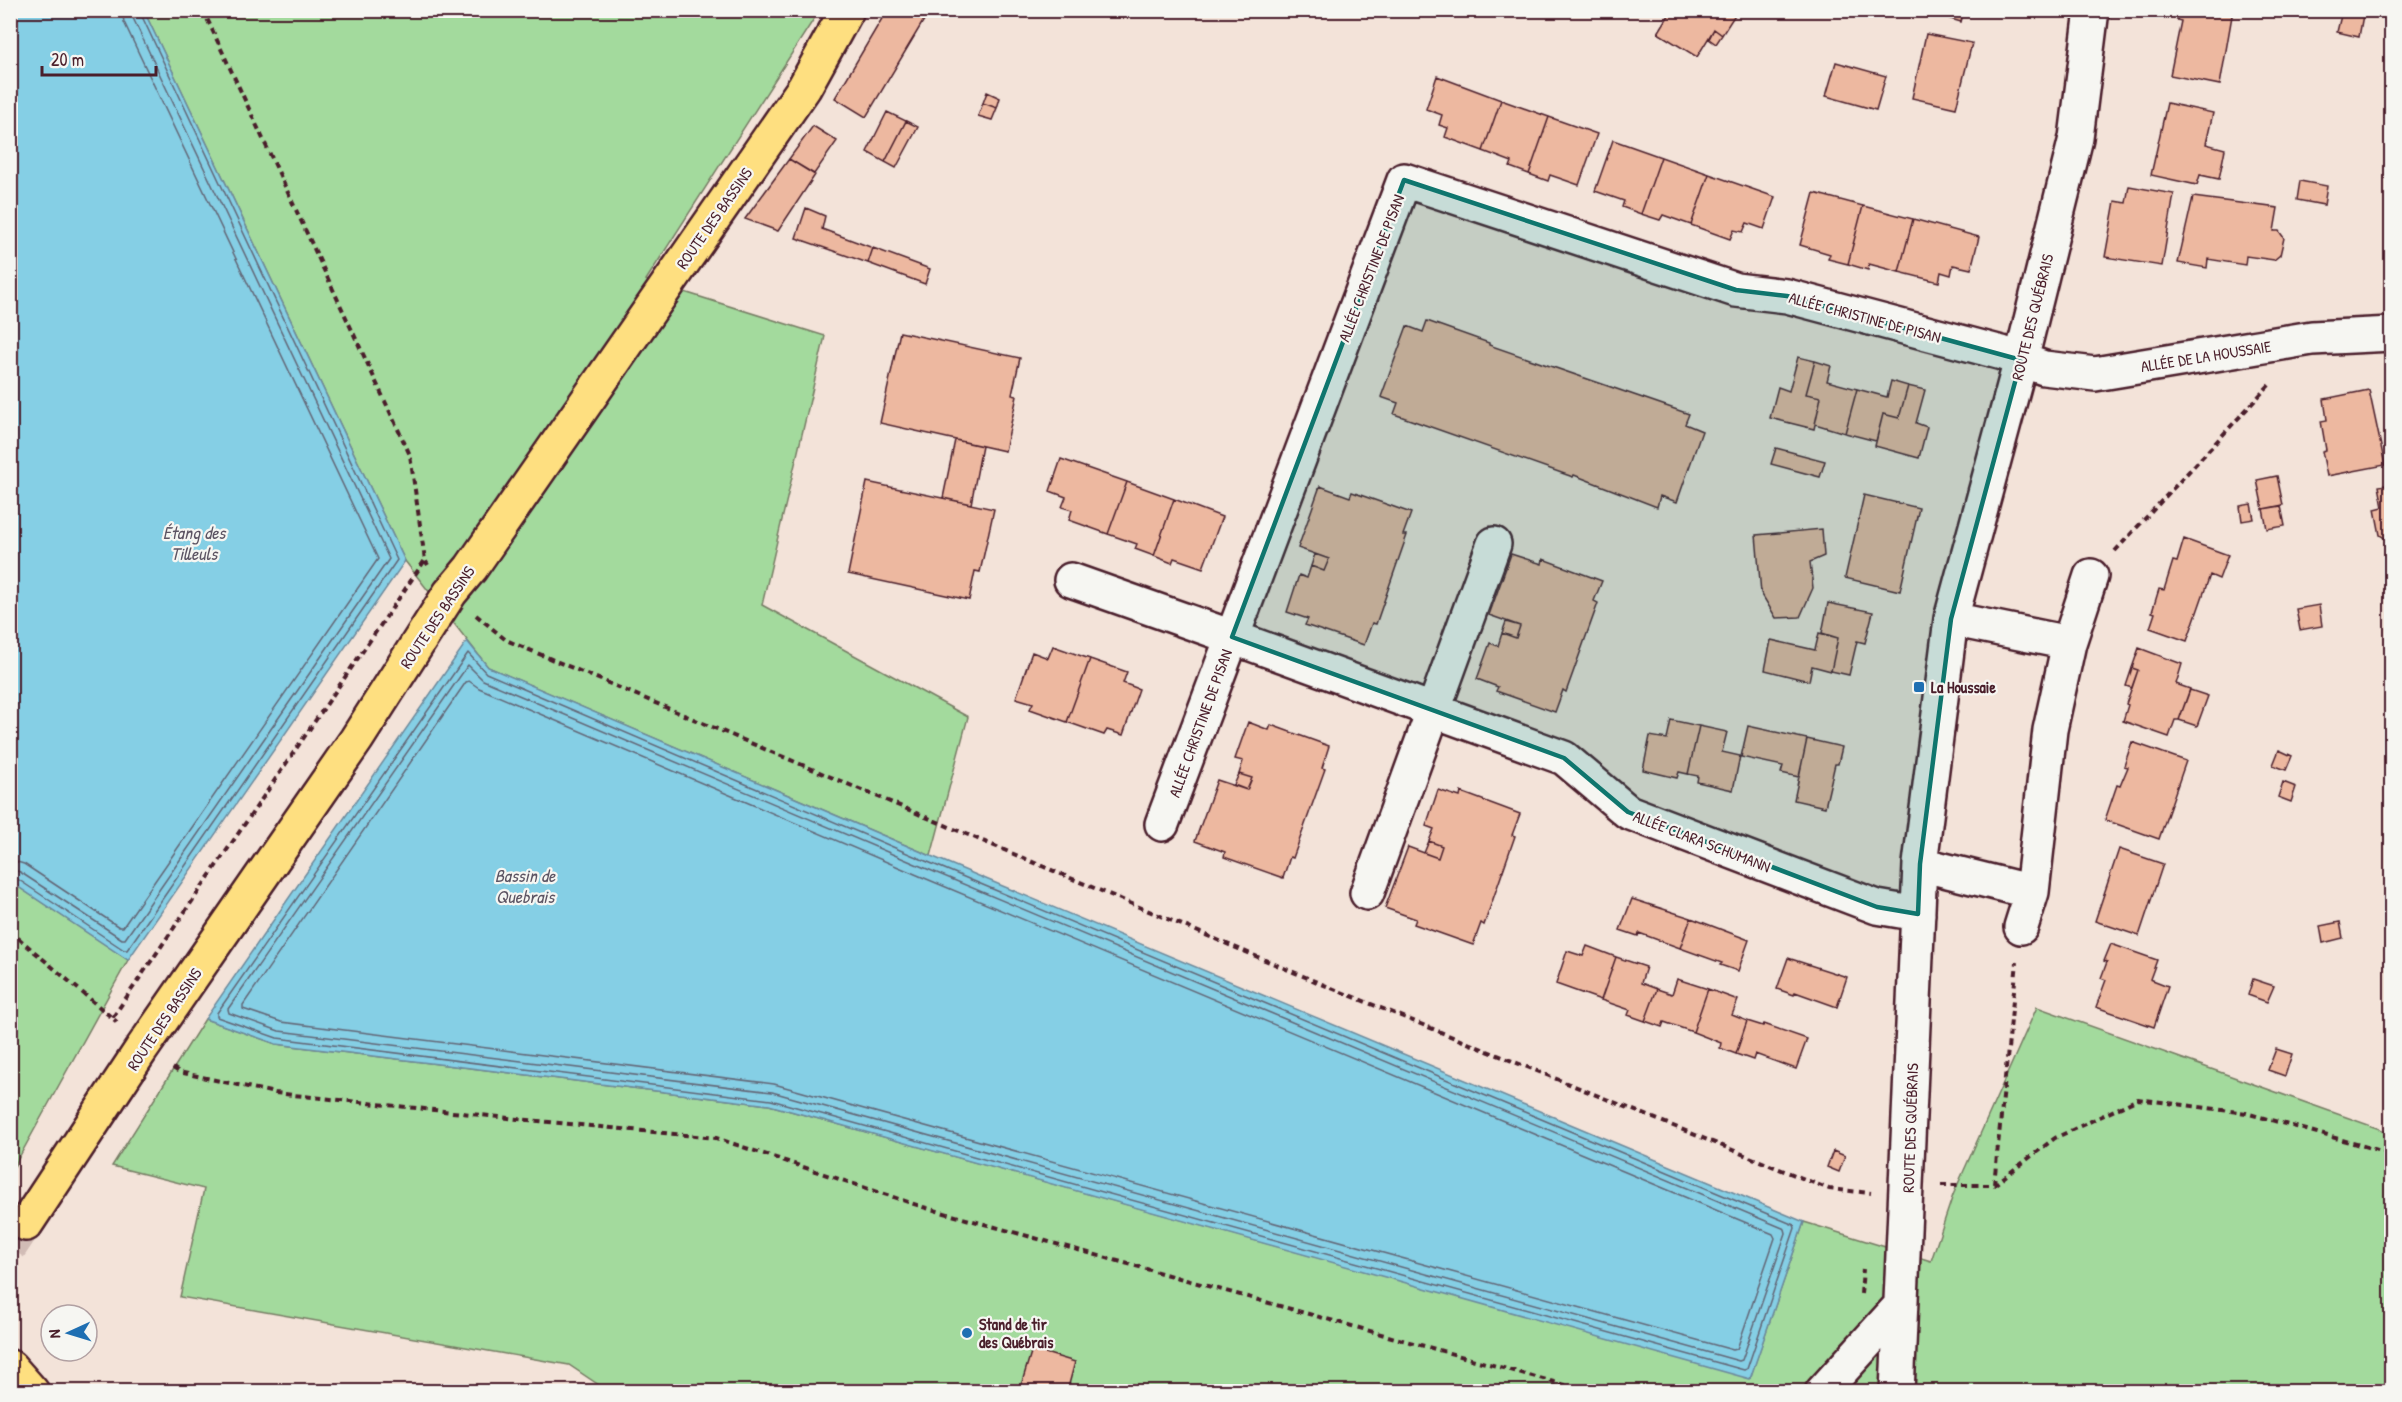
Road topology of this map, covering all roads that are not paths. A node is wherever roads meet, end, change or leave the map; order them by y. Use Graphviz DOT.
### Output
graph roads {
  1 [pos="847,10"];
  2 [pos="2092,10"];
  3 [pos="2391,334"];
  4 [pos="2021,360"];
  5 [pos="1494,544"];
  6 [pos="2091,576"];
  7 [pos="1071,580"];
  8 [pos="1951,619"];
  9 [pos="1232,637"];
  10 [pos="2069,644"];
  11 [pos="1434,711"];
  12 [pos="1162,824"];
  13 [pos="1920,864"];
  14 [pos="2032,892"];
  15 [pos="1367,893"];
  16 [pos="1918,914"];
  17 [pos="2021,927"];
  18 [pos="26,1224"];
  19 [pos="1900,1306"];
  20 [pos="10,1367"];
  21 [pos="32,1392"];
  22 [pos="1822,1392"];
  23 [pos="1897,1392"];
  1 -- 18 [label="main road, ROUTE DES BASSINS"];
  2 -- 4 [label="street, ROUTE DES QUÉBRAIS"];
  3 -- 4 [label="street, ALLÉE DE LA HOUSSAIE"];
  4 -- 8 [label="street, ROUTE DES QUÉBRAIS"];
  4 -- 9 [label="street, ALLÉE CHRISTINE DE PISAN"];
  5 -- 11 [label="street"];
  6 -- 10 [label="street"];
  7 -- 9 [label="street, ALLÉE CLARA SCHUMANN"];
  8 -- 10 [label="street"];
  8 -- 13 [label="street, ROUTE DES QUÉBRAIS"];
  9 -- 11 [label="street, ALLÉE CLARA SCHUMANN"];
  9 -- 12 [label="street, ALLÉE CHRISTINE DE PISAN"];
  10 -- 14 [label="street"];
  11 -- 15 [label="street"];
  11 -- 16 [label="street, ALLÉE CLARA SCHUMANN"];
  13 -- 14 [label="street"];
  13 -- 16 [label="street, ROUTE DES QUÉBRAIS"];
  14 -- 17 [label="street"];
  16 -- 19 [label="street, ROUTE DES QUÉBRAIS"];
  19 -- 22 [label="street"];
  19 -- 23 [label="street, ROUTE DES QUÉBRAIS"];
  20 -- 21 [label="main road"];
}
